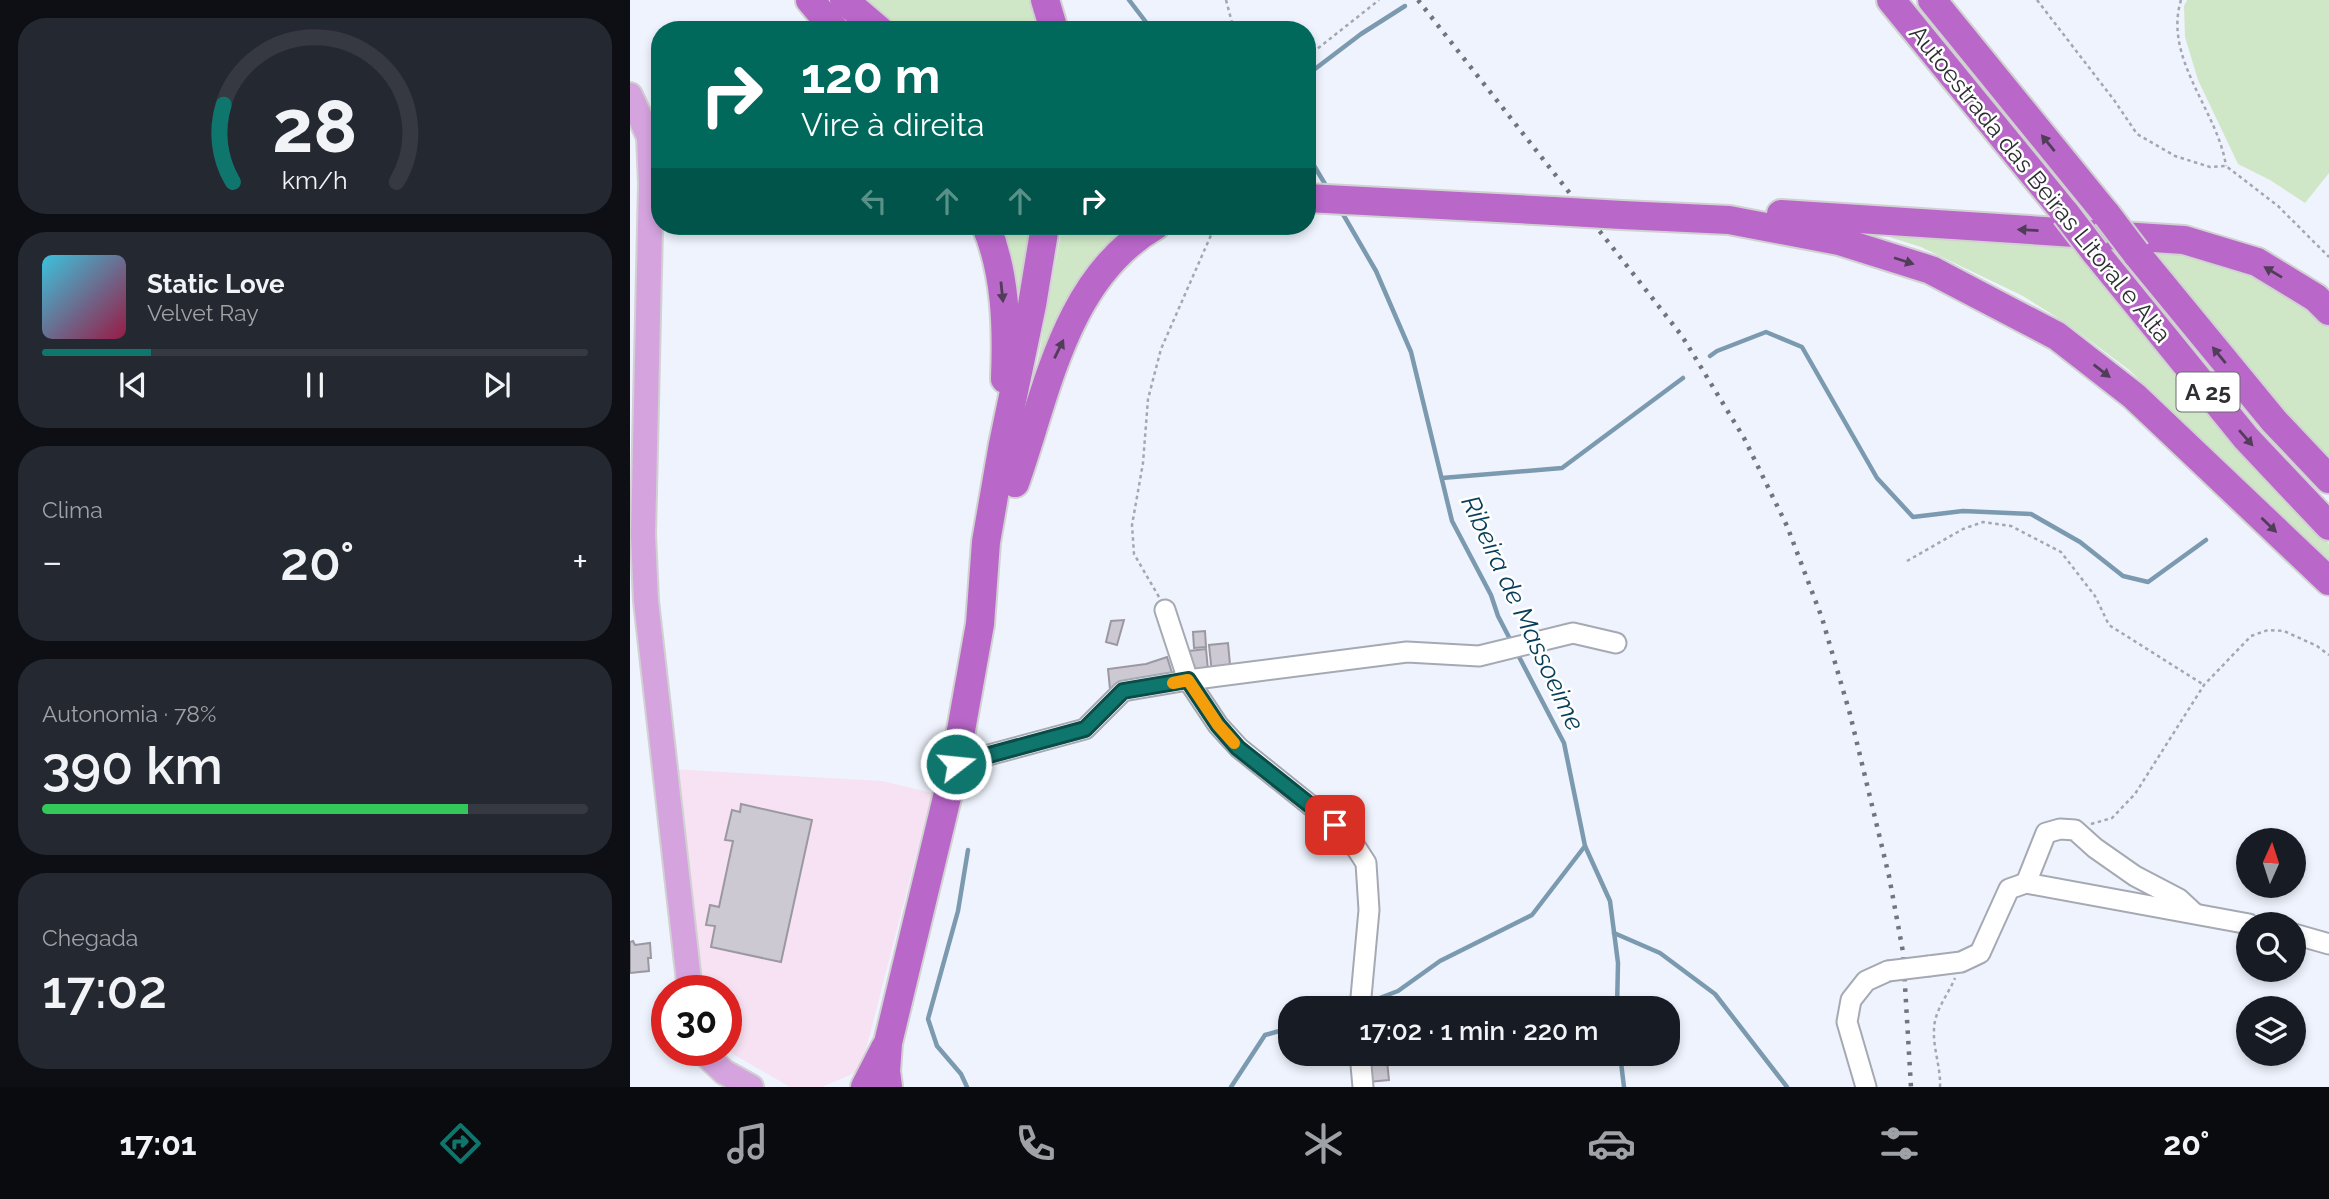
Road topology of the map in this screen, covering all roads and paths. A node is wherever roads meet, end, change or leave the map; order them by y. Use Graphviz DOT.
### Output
graph roads {
  1 [pos="810,0"];
  2 [pos="844,0"];
  3 [pos="1045,0"];
  4 [pos="1059,0"];
  5 [pos="1226,0"];
  6 [pos="1379,0"];
  7 [pos="1891,0"];
  8 [pos="1932,0"];
  9 [pos="2037,0"];
  10 [pos="2181,0"];
  11 [pos="828,21"];
  12 [pos="868,21"];
  13 [pos="1051,21"];
  14 [pos="1063,21"];
  15 [pos="1232,21"];
  16 [pos="1316,50"];
  17 [pos="630,95"];
  18 [pos="2226,166"];
  19 [pos="1316,185"];
  20 [pos="1316,198"];
  21 [pos="1618,209"];
  22 [pos="990,235"];
  23 [pos="1043,235"];
  24 [pos="1056,235"];
  25 [pos="1142,235"];
  26 [pos="1211,235"];
  27 [pos="2329,257"];
  28 [pos="2329,311"];
  29 [pos="1003,444"];
  30 [pos="2329,480"];
  31 [pos="1015,483"];
  32 [pos="2329,526"];
  33 [pos="1907,561"];
  34 [pos="2329,581"];
  35 [pos="1166,610"];
  36 [pos="980,624"];
  37 [pos="1616,643"];
  38 [pos="2329,655"];
  39 [pos="1188,680"];
  40 [pos="2204,685"];
  41 [pos="956,764"];
  42 [pos="2075,830"];
  43 [pos="2026,883"];
  44 [pos="2195,914"];
  45 [pos="2236,922"];
  46 [pos="2306,937"];
  47 [pos="2329,944"];
  48 [pos="1961,962"];
  49 [pos="688,975"];
  50 [pos="1361,996"];
  51 [pos="888,1043"];
  52 [pos="718,1066"];
  53 [pos="1361,1066"];
  54 [pos="751,1087"];
  55 [pos="865,1087"];
  56 [pos="888,1087"];
  57 [pos="1363,1087"];
  58 [pos="1866,1087"];
  59 [pos="1940,1087"];
  1 -- 11 [label="highway"];
  2 -- 12 [label="highway"];
  3 -- 13 [label="highway"];
  4 -- 14 [label="highway"];
  5 -- 15 [label="path"];
  6 -- 16 [label="path"];
  7 -- 32 [label="highway, Autoestrada das Beiras Litoral e Alta / A 25, one-way, bridge"];
  30 -- 8 [label="highway, Autoestrada das Beiras Litoral e Alta / A 25, one-way, bridge"];
  9 -- 18 [label="path"];
  10 -- 18 [label="path"];
  17 -- 49 [label="main road"];
  18 -- 27 [label="path"];
  19 -- 21 [label="highway"];
  20 -- 21 [label="highway, bridge"];
  28 -- 21 [label="highway, one-way"];
  21 -- 34 [label="highway, one-way"];
  22 -- 29 [label="highway, one-way"];
  23 -- 29 [label="highway"];
  24 -- 31 [label="highway"];
  31 -- 25 [label="highway, one-way"];
  26 -- 35 [label="path"];
  29 -- 36 [label="highway"];
  31 -- 36 [label="highway"];
  33 -- 40 [label="path"];
  35 -- 39 [label="street"];
  36 -- 41 [label="highway"];
  37 -- 39 [label="street"];
  38 -- 40 [label="path"];
  39 -- 41 [label="street"];
  39 -- 50 [label="street"];
  40 -- 42 [label="path"];
  41 -- 51 [label="highway"];
  42 -- 43 [label="street"];
  42 -- 44 [label="street"];
  43 -- 44 [label="street"];
  43 -- 48 [label="street"];
  44 -- 45 [label="street"];
  46 -- 47 [label="street"];
  48 -- 58 [label="street, bridge"];
  48 -- 59 [label="path"];
  51 -- 55 [label="highway"];
  51 -- 56 [label="highway"];
  52 -- 54 [label="main road"];
  53 -- 57 [label="street"];
}
